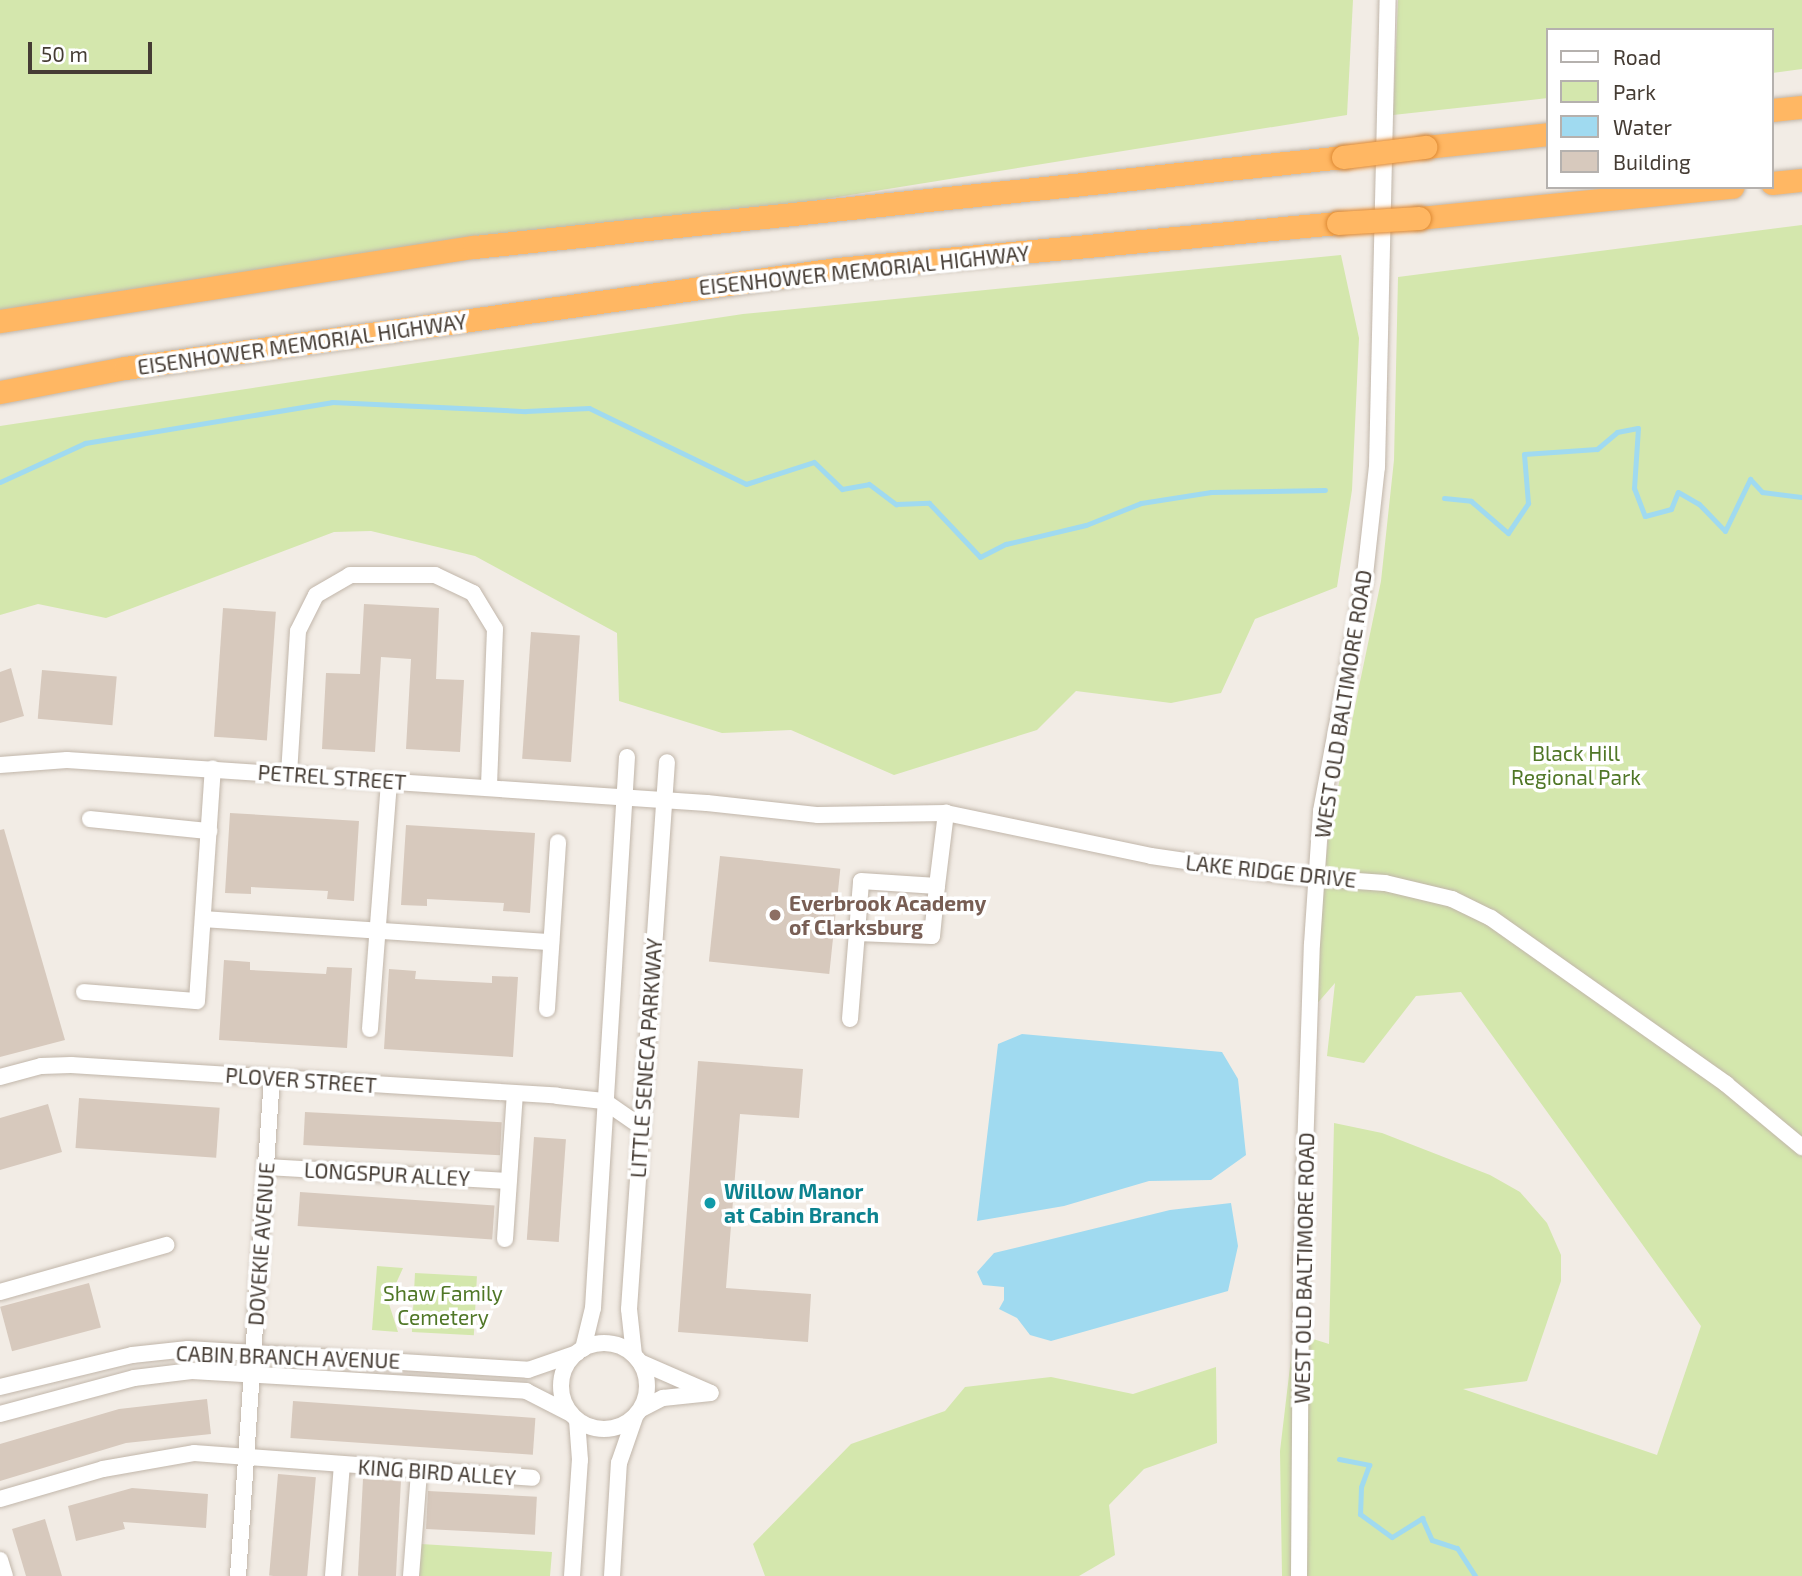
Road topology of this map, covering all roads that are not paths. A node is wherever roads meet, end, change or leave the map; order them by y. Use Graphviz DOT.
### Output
graph roads {
  1 [pos="1388,0"];
  2 [pos="1802,107"];
  3 [pos="1774,110"];
  4 [pos="1546,134"];
  5 [pos="1802,180"];
  6 [pos="1774,183"];
  7 [pos="1712,189"];
  8 [pos="0,321"];
  9 [pos="0,393"];
  10 [pos="626,757"];
  11 [pos="667,762"];
  12 [pos="0,765"];
  13 [pos="213,769"];
  14 [pos="289,774"];
  15 [pos="389,781"];
  16 [pos="489,788"];
  17 [pos="624,797"];
  18 [pos="664,800"];
  19 [pos="946,813"];
  20 [pos="90,819"];
  21 [pos="209,831"];
  22 [pos="558,842"];
  23 [pos="1317,878"];
  24 [pos="937,886"];
  25 [pos="203,919"];
  26 [pos="377,931"];
  27 [pos="857,933"];
  28 [pos="551,942"];
  29 [pos="83,992"];
  30 [pos="547,1009"];
  31 [pos="850,1019"];
  32 [pos="370,1029"];
  33 [pos="0,1077"];
  34 [pos="272,1079"];
  35 [pos="515,1094"];
  36 [pos="604,1101"];
  37 [pos="640,1126"];
  38 [pos="1802,1147"];
  39 [pos="265,1167"];
  40 [pos="509,1181"];
  41 [pos="506,1239"];
  42 [pos="166,1245"];
  43 [pos="0,1292"];
  44 [pos="254,1351"];
  45 [pos="580,1351"];
  46 [pos="637,1358"];
  47 [pos="253,1373"];
  48 [pos="0,1387"];
  49 [pos="638,1413"];
  50 [pos="0,1415"];
  51 [pos="574,1417"];
  52 [pos="247,1458"];
  53 [pos="342,1465"];
  54 [pos="419,1471"];
  55 [pos="532,1478"];
  56 [pos="0,1499"];
  57 [pos="0,1560"];
  58 [pos="5,1576"];
  59 [pos="238,1576"];
  60 [pos="333,1576"];
  61 [pos="411,1576"];
  62 [pos="572,1576"];
  63 [pos="612,1576"];
  64 [pos="1299,1576"];
  1 -- 23 [label="street, WEST OLD BALTIMORE ROAD"];
  2 -- 3 [label="highway"];
  4 -- 8 [label="highway, bridge"];
  5 -- 6 [label="highway"];
  7 -- 9 [label="highway, EISENHOWER MEMORIAL HIGHWAY, bridge"];
  10 -- 17 [label="street, LITTLE SENECA PARKWAY"];
  11 -- 18 [label="street, LITTLE SENECA PARKWAY"];
  12 -- 13 [label="street, PETREL STREET"];
  13 -- 14 [label="street, PETREL STREET"];
  13 -- 21 [label="street"];
  14 -- 15 [label="street, PETREL STREET"];
  14 -- 16 [label="street"];
  15 -- 16 [label="street, PETREL STREET"];
  15 -- 26 [label="street"];
  16 -- 17 [label="street, PETREL STREET"];
  17 -- 18 [label="street, PETREL STREET"];
  17 -- 36 [label="street, LITTLE SENECA PARKWAY"];
  18 -- 19 [label="street, LAKE RIDGE DRIVE"];
  18 -- 37 [label="street, LITTLE SENECA PARKWAY"];
  19 -- 23 [label="street, LAKE RIDGE DRIVE"];
  19 -- 24 [label="street"];
  20 -- 21 [label="street"];
  21 -- 25 [label="street"];
  22 -- 28 [label="street"];
  23 -- 38 [label="street, LAKE RIDGE DRIVE"];
  23 -- 64 [label="street, WEST OLD BALTIMORE ROAD"];
  24 -- 27 [label="street"];
  24 -- 27 [label="street"];
  25 -- 26 [label="street"];
  25 -- 29 [label="street"];
  26 -- 28 [label="street"];
  26 -- 32 [label="street"];
  27 -- 31 [label="street"];
  28 -- 30 [label="street"];
  33 -- 34 [label="street, PLOVER STREET"];
  34 -- 35 [label="street, PLOVER STREET"];
  34 -- 39 [label="street, DOVEKIE AVENUE"];
  35 -- 36 [label="street, PLOVER STREET"];
  35 -- 40 [label="street"];
  36 -- 37 [label="street"];
  36 -- 45 [label="street, LITTLE SENECA PARKWAY"];
  37 -- 46 [label="street, LITTLE SENECA PARKWAY"];
  39 -- 40 [label="street, LONGSPUR ALLEY"];
  39 -- 44 [label="street, DOVEKIE AVENUE"];
  40 -- 41 [label="street"];
  42 -- 43 [label="street"];
  44 -- 45 [label="street, CABIN BRANCH AVENUE"];
  44 -- 47 [label="street, DOVEKIE AVENUE"];
  44 -- 48 [label="street, CABIN BRANCH AVENUE"];
  45 -- 46 [label="street"];
  45 -- 51 [label="street"];
  46 -- 49 [label="street"];
  46 -- 49 [label="street"];
  47 -- 50 [label="street, CABIN BRANCH AVENUE"];
  47 -- 51 [label="street, CABIN BRANCH AVENUE"];
  47 -- 52 [label="street, DOVEKIE AVENUE"];
  49 -- 51 [label="street"];
  49 -- 63 [label="street"];
  51 -- 62 [label="street"];
  52 -- 53 [label="street, KING BIRD ALLEY"];
  52 -- 56 [label="street, KING BIRD ALLEY"];
  52 -- 59 [label="street, DOVEKIE AVENUE"];
  53 -- 54 [label="street, KING BIRD ALLEY"];
  53 -- 60 [label="street, KING BIRD ALLEY"];
  54 -- 55 [label="street, KING BIRD ALLEY"];
  54 -- 61 [label="street"];
  57 -- 58 [label="street"];
}
